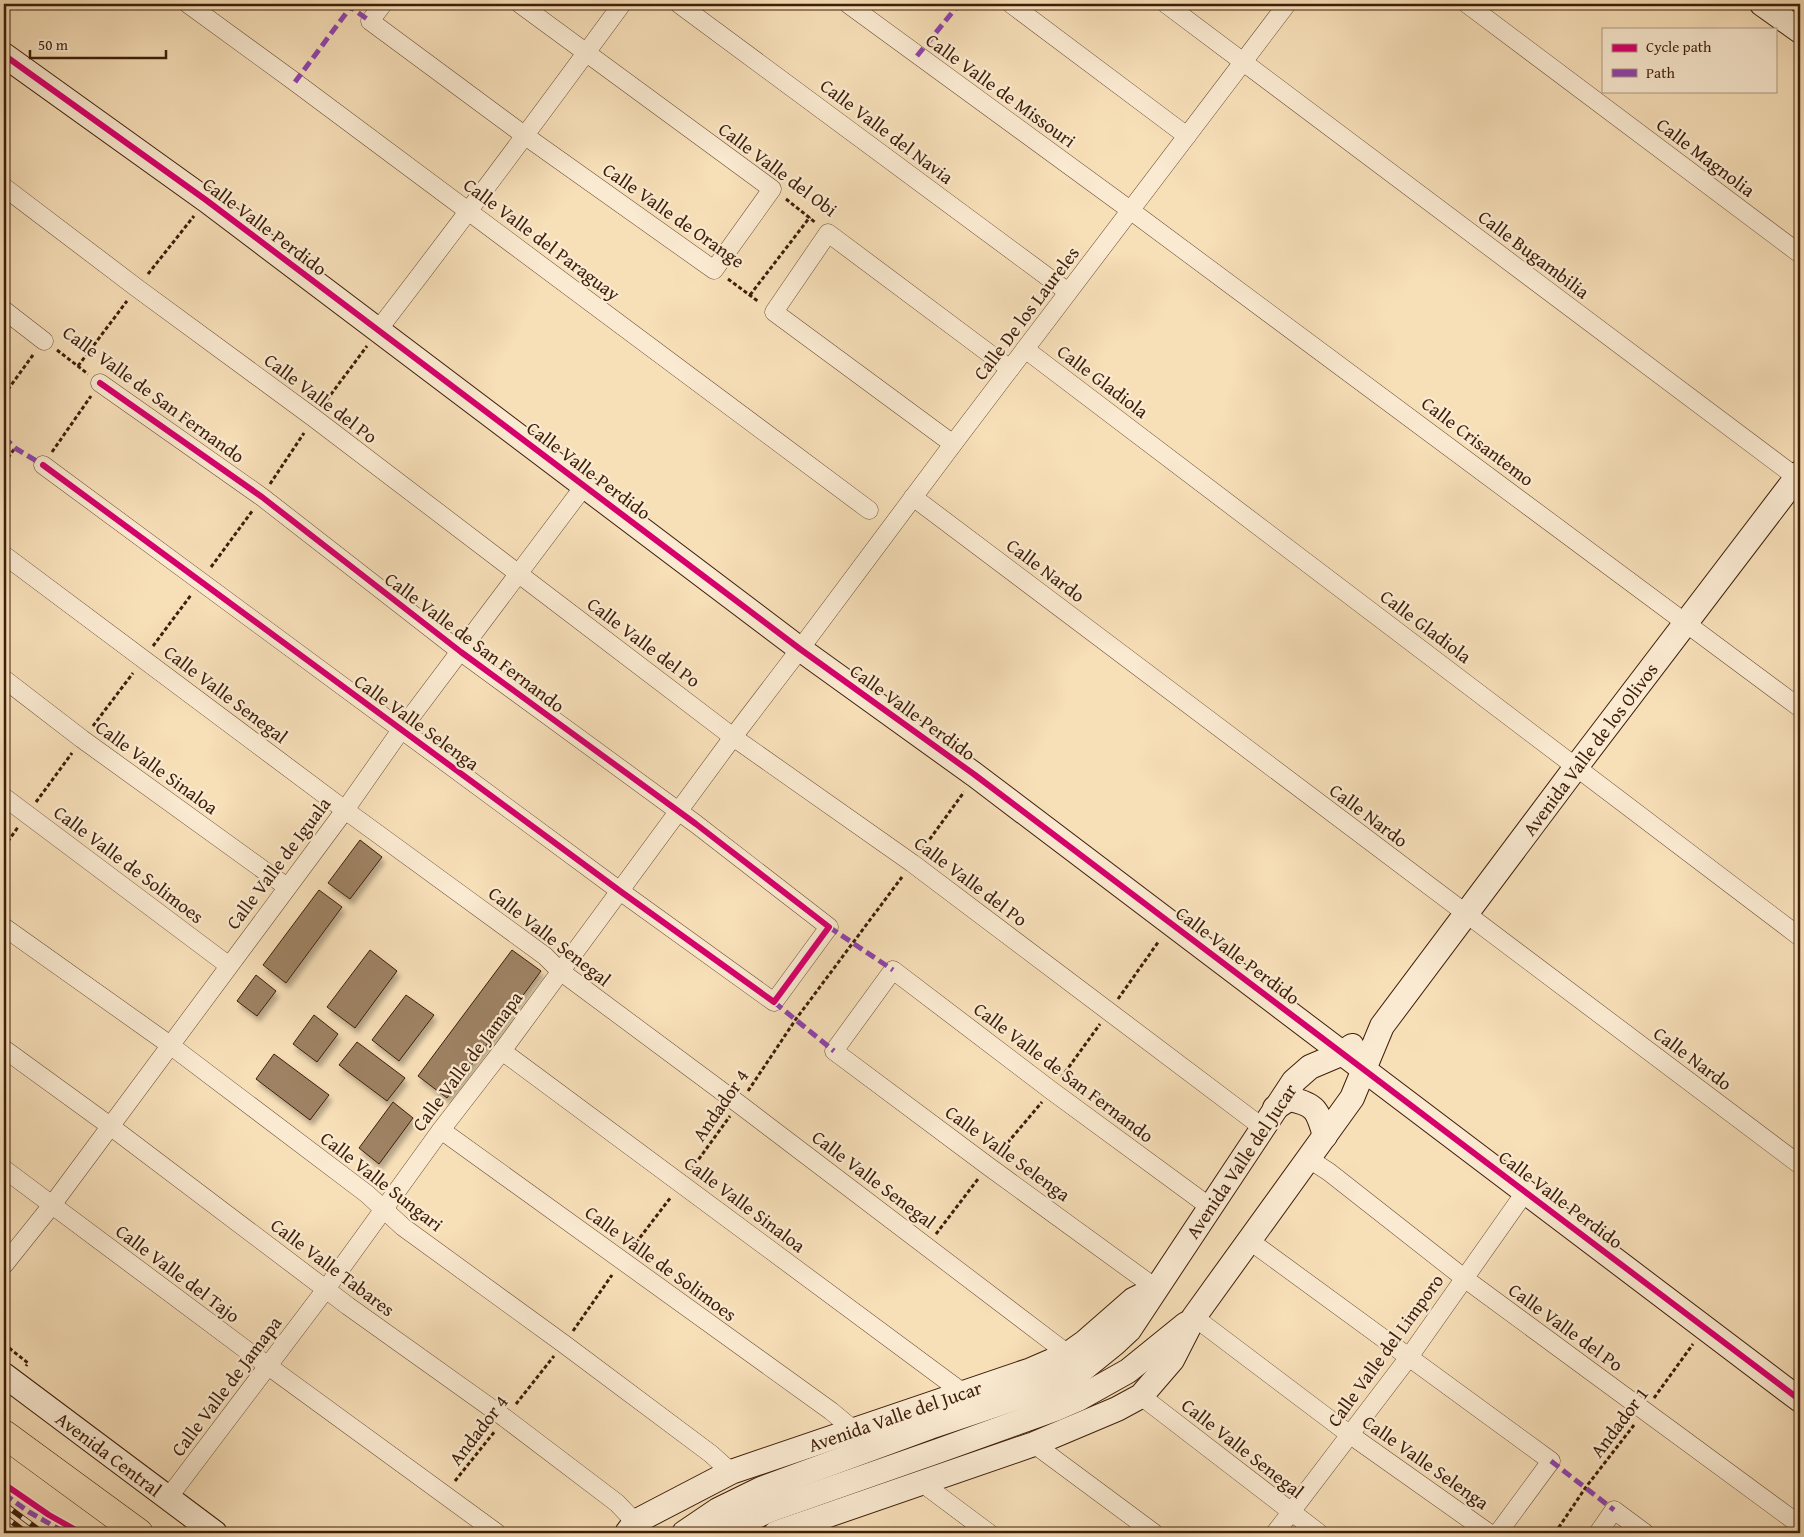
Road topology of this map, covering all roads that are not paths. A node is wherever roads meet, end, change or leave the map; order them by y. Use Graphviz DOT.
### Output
graph roads {
  1 [pos="188,4"];
  2 [pos="383,4"];
  3 [pos="520,4"];
  4 [pos="622,4"];
  5 [pos="679,4"];
  6 [pos="848,4"];
  7 [pos="1010,4"];
  8 [pos="1166,4"];
  9 [pos="1287,4"];
  10 [pos="1467,4"];
  11 [pos="1762,4"];
  12 [pos="1800,31"];
  13 [pos="586,54"];
  14 [pos="4,55"];
  15 [pos="1243,62"];
  16 [pos="524,135"];
  17 [pos="1187,136"];
  18 [pos="4,187"];
  19 [pos="1130,210"];
  20 [pos="470,212"];
  21 [pos="1800,254"];
  22 [pos="714,270"];
  23 [pos="1068,292"];
  24 [pos="4,310"];
  25 [pos="378,330"];
  26 [pos="44,341"];
  27 [pos="1026,349"];
  28 [pos="1010,369"];
  29 [pos="100,383"];
  30 [pos="952,444"];
  31 [pos="43,465"];
  32 [pos="1799,477"];
  33 [pos="585,485"];
  34 [pos="913,497"];
  35 [pos="869,510"];
  36 [pos="4,555"];
  37 [pos="518,573"];
  38 [pos="1686,622"];
  39 [pos="800,649"];
  40 [pos="461,652"];
  41 [pos="4,679"];
  42 [pos="1800,708"];
  43 [pos="401,730"];
  44 [pos="733,737"];
  45 [pos="1576,767"];
  46 [pos="4,796"];
  47 [pos="345,810"];
  48 [pos="678,812"];
  49 [pos="287,887"];
  50 [pos="620,891"];
  51 [pos="1465,914"];
  52 [pos="4,927"];
  53 [pos="1800,937"];
  54 [pos="228,965"];
  55 [pos="893,970"];
  56 [pos="560,972"];
  57 [pos="774,1002"];
  58 [pos="1382,1026"];
  59 [pos="170,1045"];
  60 [pos="4,1049"];
  61 [pos="502,1051"];
  62 [pos="1342,1053"];
  63 [pos="1364,1069"];
  64 [pos="1269,1118"];
  65 [pos="110,1126"];
  66 [pos="441,1130"];
  67 [pos="1325,1136"];
  68 [pos="1309,1159"];
  69 [pos="1800,1165"];
  70 [pos="4,1170"];
  71 [pos="1526,1191"];
  72 [pos="52,1205"];
  73 [pos="1210,1207"];
  74 [pos="384,1209"];
  75 [pos="1250,1241"];
  76 [pos="4,1265"];
  77 [pos="1464,1278"];
  78 [pos="1157,1288"];
  79 [pos="326,1289"];
  80 [pos="1194,1318"];
  81 [pos="1068,1354"];
  82 [pos="1409,1357"];
  83 [pos="268,1366"];
  84 [pos="4,1375"];
  85 [pos="962,1392"];
  86 [pos="1141,1396"];
  87 [pos="1800,1400"];
  88 [pos="855,1431"];
  89 [pos="4,1434"];
  90 [pos="1349,1434"];
  91 [pos="1034,1444"];
  92 [pos="731,1472"];
  93 [pos="922,1483"];
  94 [pos="168,1498"];
  95 [pos="1291,1512"];
  96 [pos="1800,1525"];
  97 [pos="631,1528"];
  98 [pos="815,1528"];
  99 [pos="139,1533"];
  100 [pos="215,1533"];
  101 [pos="497,1533"];
  102 [pos="684,1533"];
  103 [pos="722,1533"];
  104 [pos="776,1533"];
  105 [pos="989,1533"];
  106 [pos="1154,1533"];
  107 [pos="1275,1533"];
  108 [pos="1319,1533"];
  109 [pos="1489,1533"];
  110 [pos="1498,1533"];
  111 [pos="1598,1533"];
  112 [pos="1645,1533"];
  1 -- 20 [label="street, Calle Valle del Paraguay"];
  2 -- 16 [label="street, Calle Valle de Orange"];
  3 -- 13 [label="street, Calle Valle del Obi"];
  4 -- 13 [label="street"];
  5 -- 23 [label="street, Calle Valle del Navia"];
  6 -- 19 [label="street, Calle Valle de Missouri"];
  7 -- 17 [label="street"];
  8 -- 15 [label="street, Calle Bugambilia"];
  9 -- 15 [label="street, Calle De los Laureles"];
  10 -- 21 [label="street, Calle Magnolia"];
  11 -- 12 [label="main road"];
  13 -- 16 [label="street"];
  13 -- 22 [label="street, Calle Valle del Obi"];
  14 -- 25 [label="main road, Calle Valle Perdido"];
  15 -- 17 [label="street, Calle De los Laureles"];
  15 -- 32 [label="street, Calle Bugambilia"];
  16 -- 20 [label="street"];
  16 -- 22 [label="street, Calle Valle de Orange"];
  17 -- 19 [label="street, Calle De los Laureles"];
  18 -- 37 [label="street, Calle Valle del Po"];
  19 -- 23 [label="street, Calle De los Laureles"];
  19 -- 38 [label="street, Calle Crisantemo"];
  20 -- 25 [label="street"];
  20 -- 35 [label="street, Calle Valle del Paraguay"];
  23 -- 27 [label="street, Calle De los Laureles"];
  24 -- 26 [label="street, Calle Valle de San Fernando"];
  25 -- 33 [label="main road, Calle Valle Perdido"];
  27 -- 28 [label="street, Calle De los Laureles"];
  27 -- 45 [label="street, Calle Gladiola"];
  28 -- 30 [label="street, Calle De los Laureles"];
  28 -- 30 [label="street, Calle Valle del Obi"];
  29 -- 40 [label="street, Calle Valle de San Fernando"];
  30 -- 34 [label="street, Calle De los Laureles"];
  31 -- 43 [label="street, Calle Valle Selenga"];
  32 -- 38 [label="main road, Avenida Valle de los Olivos"];
  33 -- 37 [label="street, Calle Valle de Iguala"];
  33 -- 39 [label="main road, Calle Valle Perdido"];
  34 -- 39 [label="street, Calle De los Laureles"];
  34 -- 51 [label="street, Calle Nardo"];
  36 -- 47 [label="street, Calle Valle Senegal"];
  37 -- 40 [label="street, Calle Valle de Iguala"];
  37 -- 44 [label="street, Calle Valle del Po"];
  38 -- 42 [label="street, Calle Crisantemo"];
  38 -- 45 [label="main road, Avenida Valle de los Olivos"];
  39 -- 44 [label="street, Calle Valle de Jamapa"];
  39 -- 62 [label="main road, Calle Valle Perdido"];
  40 -- 43 [label="street, Calle Valle de Iguala"];
  40 -- 48 [label="street, Calle Valle de San Fernando"];
  41 -- 49 [label="street, Calle Valle Sinaloa"];
  43 -- 47 [label="street, Calle Valle de Iguala"];
  43 -- 50 [label="street, Calle Valle Selenga"];
  44 -- 48 [label="street, Calle Valle de Jamapa"];
  44 -- 64 [label="street, Calle Valle del Po"];
  45 -- 51 [label="main road, Avenida Valle de los Olivos"];
  45 -- 53 [label="street, Calle Gladiola"];
  46 -- 54 [label="street, Calle Valle de Solimoes"];
  47 -- 49 [label="street, Calle Valle de Iguala"];
  47 -- 56 [label="street, Calle Valle Senegal"];
  48 -- 50 [label="street, Calle Valle de Jamapa"];
  48 -- 57 [label="street, Calle Valle de San Fernando"];
  49 -- 54 [label="street, Calle Valle de Iguala"];
  50 -- 56 [label="street, Calle Valle de Jamapa"];
  50 -- 57 [label="street, Calle Valle Selenga"];
  51 -- 58 [label="main road, Avenida Valle de los Olivos"];
  51 -- 69 [label="street, Calle Nardo"];
  52 -- 59 [label="street, Calle Valle Sungari"];
  54 -- 59 [label="street, Calle Valle de Iguala"];
  55 -- 73 [label="street, Calle Valle de San Fernando"];
  55 -- 78 [label="street, Calle Valle Selenga"];
  56 -- 61 [label="street, Calle Valle de Jamapa"];
  56 -- 81 [label="street, Calle Valle Senegal"];
  58 -- 62 [label="main road, Avenida Valle de los Olivos"];
  58 -- 63 [label="main road, Avenida Valle de los Olivos"];
  59 -- 65 [label="street, Calle Valle de Iguala"];
  59 -- 74 [label="street, Calle Valle Sungari"];
  60 -- 65 [label="street, Calle Valle Tabares"];
  61 -- 66 [label="street, Calle Valle de Jamapa"];
  61 -- 85 [label="street, Calle Valle Sinaloa"];
  62 -- 63 [label="main road, Calle Valle Perdido"];
  62 -- 64 [label="main road, Avenida Valle del Jucar"];
  63 -- 67 [label="main road"];
  63 -- 71 [label="main road, Calle Valle Perdido"];
  64 -- 67 [label="main road"];
  64 -- 73 [label="main road, Avenida Valle del Jucar"];
  65 -- 72 [label="street, Calle Valle de Iguala"];
  65 -- 79 [label="street, Calle Valle Tabares"];
  66 -- 74 [label="street, Calle Valle de Jamapa"];
  66 -- 88 [label="street, Calle Valle de Solimoes"];
  67 -- 68 [label="main road"];
  68 -- 75 [label="main road"];
  68 -- 77 [label="street, Calle Valle del Po"];
  70 -- 72 [label="street, Calle Valle del Tajo"];
  71 -- 77 [label="street, Calle Valle del Limporo"];
  71 -- 87 [label="main road, Calle Valle Perdido"];
  72 -- 76 [label="street, Calle Valle de Iguala"];
  72 -- 83 [label="street, Calle Valle del Tajo"];
  73 -- 78 [label="main road, Avenida Valle del Jucar"];
  74 -- 79 [label="street, Calle Valle de Jamapa"];
  74 -- 92 [label="street, Calle Valle Sungari"];
  75 -- 80 [label="main road"];
  75 -- 82 [label="street"];
  77 -- 82 [label="street, Calle Valle del Limporo"];
  77 -- 96 [label="street, Calle Valle del Po"];
  78 -- 81 [label="main road, Avenida Valle del Jucar"];
  78 -- 102 [label="main road, Avenida Valle del Jucar"];
  79 -- 83 [label="street, Calle Valle de Jamapa"];
  79 -- 97 [label="street, Calle Valle Tabares"];
  80 -- 86 [label="main road"];
  80 -- 90 [label="street, Calle Valle Selenga"];
  80 -- 103 [label="main road"];
  81 -- 85 [label="main road, Avenida Valle del Jucar"];
  82 -- 90 [label="street, Calle Valle del Limporo"];
  82 -- 110 [label="street"];
  83 -- 94 [label="street, Calle Valle de Jamapa"];
  83 -- 101 [label="street, Calle Valle del Tajo"];
  84 -- 94 [label="main road, Avenida Central"];
  85 -- 88 [label="main road, Avenida Valle del Jucar"];
  86 -- 91 [label="main road"];
  86 -- 95 [label="street, Calle Valle Senegal"];
  88 -- 92 [label="main road, Avenida Valle del Jucar"];
  89 -- 99 [label="highway"];
  90 -- 95 [label="street, Calle Valle del Limporo"];
  90 -- 109 [label="street, Calle Valle Selenga"];
  91 -- 93 [label="main road"];
  91 -- 106 [label="street"];
  92 -- 97 [label="main road, Avenida Valle del Jucar"];
  93 -- 98 [label="main road"];
  93 -- 105 [label="street"];
  94 -- 100 [label="main road, Avenida Central"];
  95 -- 107 [label="street, Calle Valle del Limporo"];
  95 -- 108 [label="street, Calle Valle Senegal"];
  98 -- 104 [label="main road"];
  111 -- 112 [label="street"];
}
